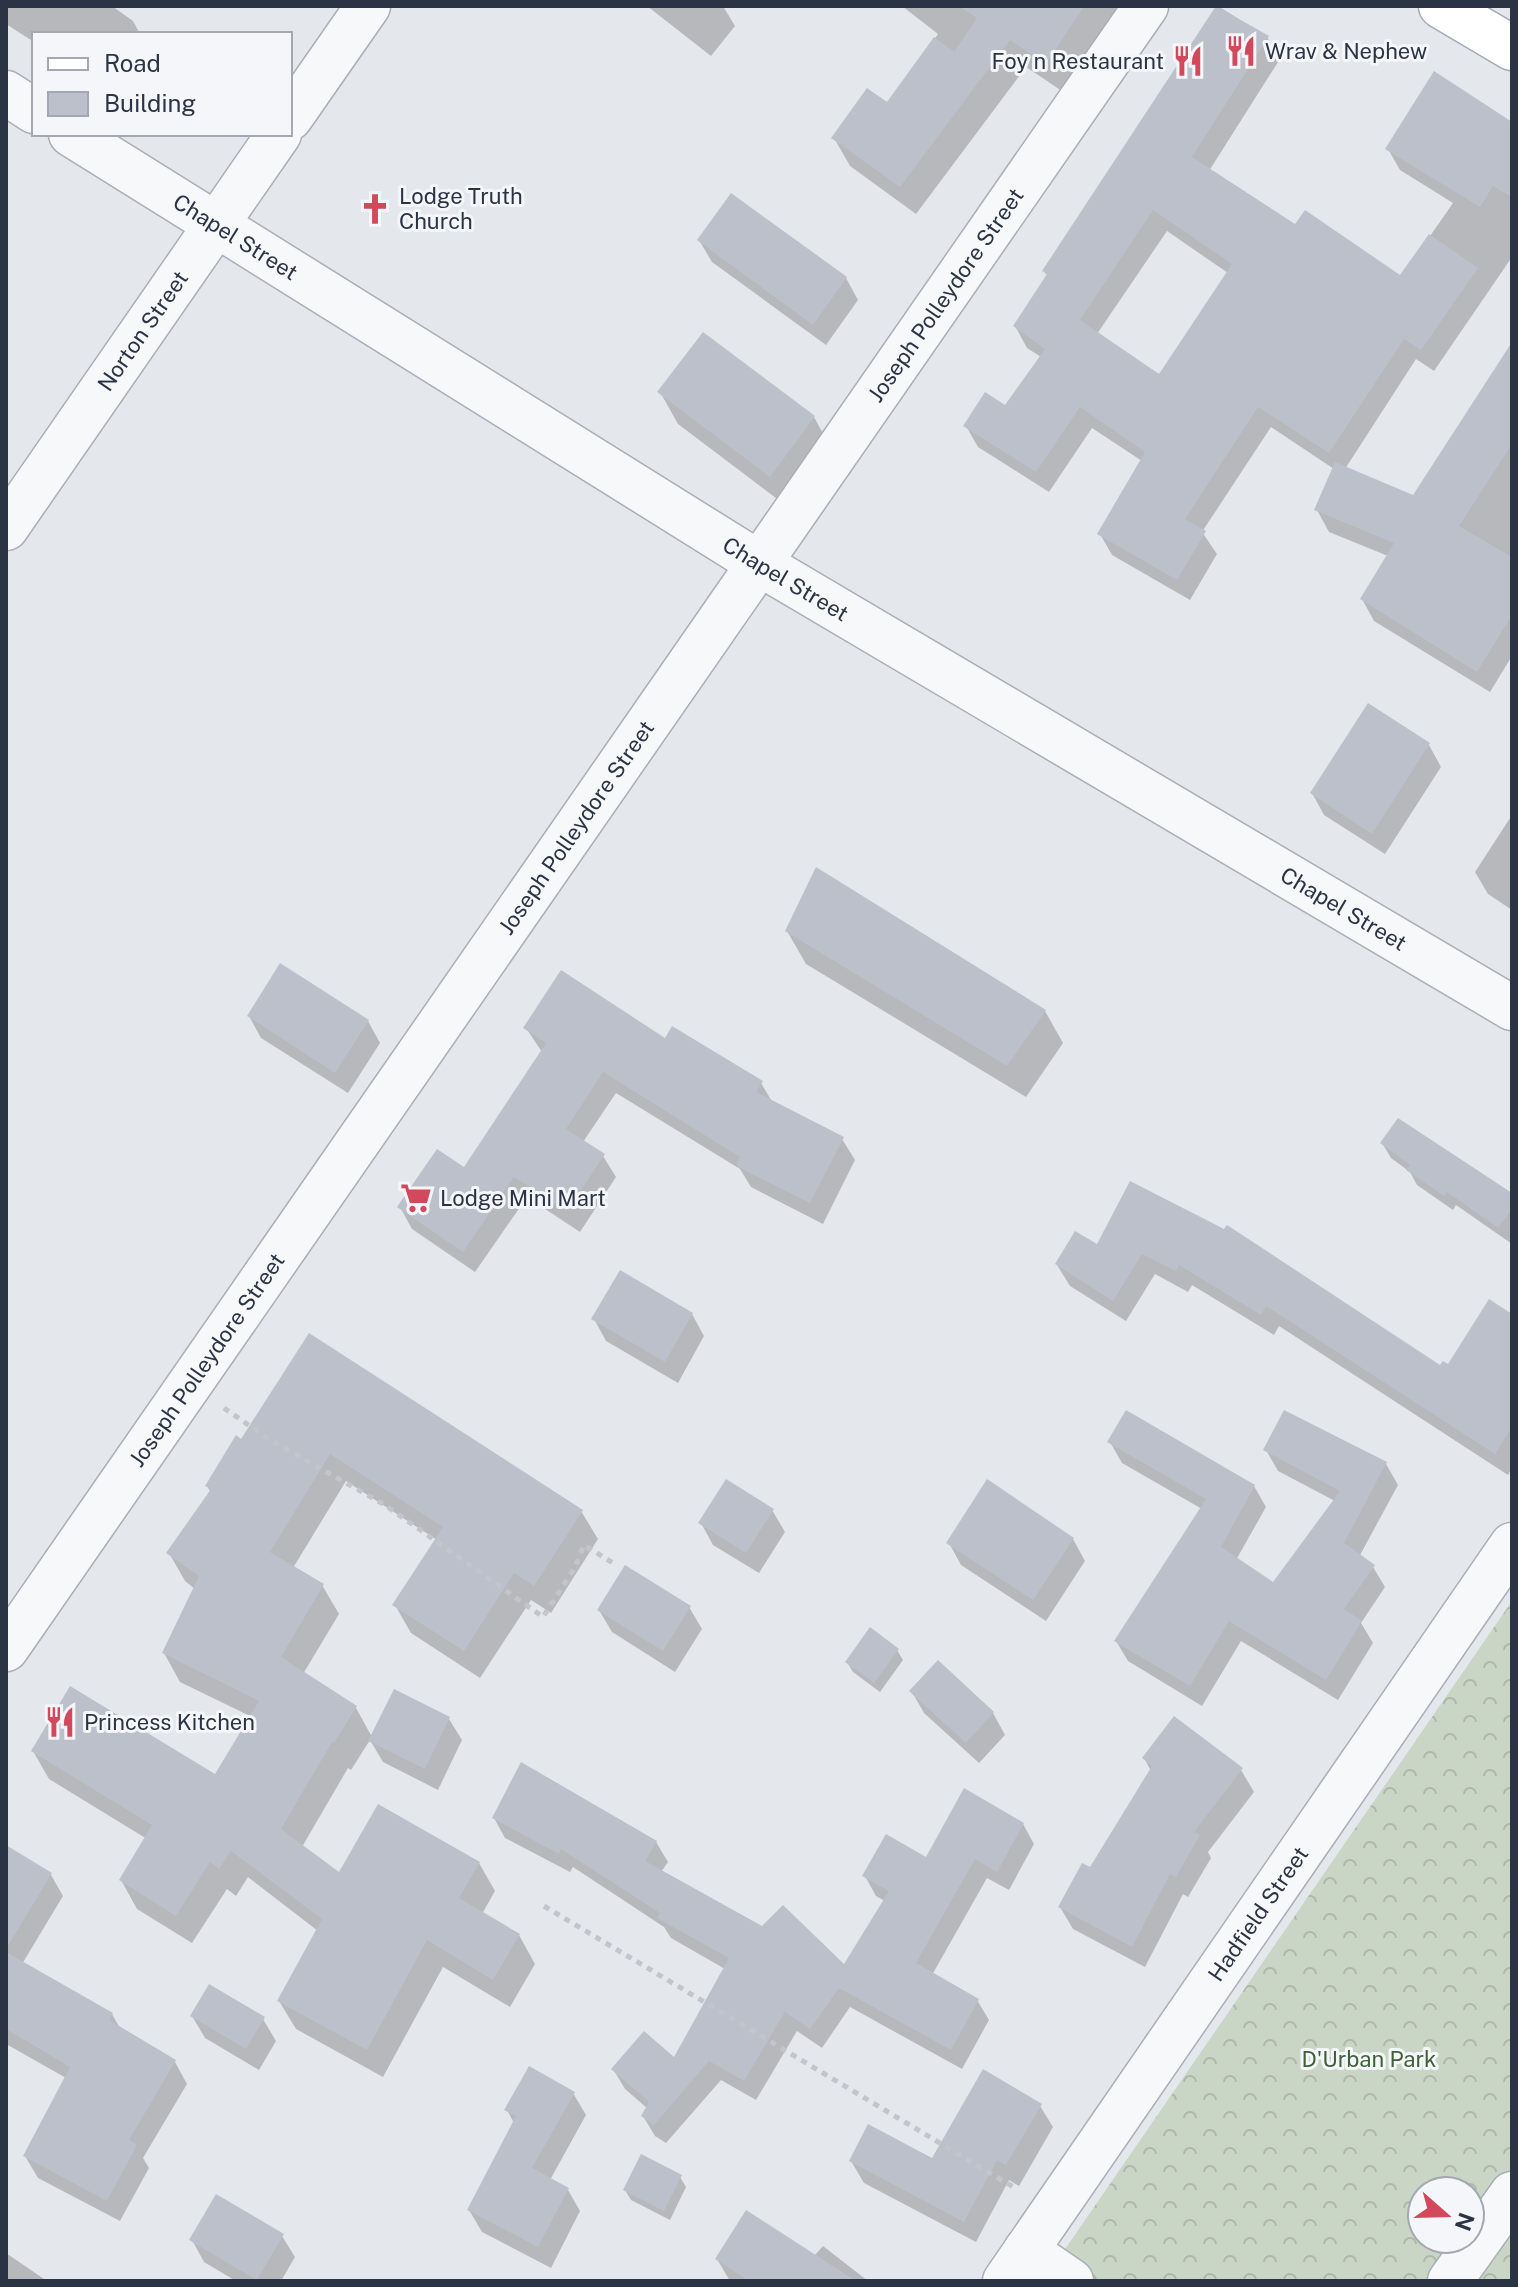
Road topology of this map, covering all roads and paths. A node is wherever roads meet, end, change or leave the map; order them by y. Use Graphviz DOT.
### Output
graph roads {
  1 [pos="368,6"];
  2 [pos="1146,6"];
  3 [pos="1441,6"];
  4 [pos="1512,48"];
  5 [pos="6,93"];
  6 [pos="32,110"];
  7 [pos="292,115"];
  8 [pos="74,136"];
  9 [pos="278,136"];
  10 [pos="216,225"];
  11 [pos="6,528"];
  12 [pos="760,564"];
  13 [pos="1512,1008"];
  14 [pos="191,1384"];
  15 [pos="1512,1545"];
  16 [pos="613,1563"];
  17 [pos="6,1649"];
  18 [pos="544,1906"];
  19 [pos="1512,2194"];
  20 [pos="1053,2211"];
  21 [pos="1016,2266"];
  22 [pos="1071,2281"];
  23 [pos="1450,2281"];
  1 -- 7 [label="street"];
  2 -- 12 [label="street, Joseph Polleydore Street"];
  3 -- 4 [label="main road"];
  5 -- 6 [label="street"];
  8 -- 10 [label="street, Chapel Street"];
  9 -- 10 [label="street, Norton Street"];
  10 -- 11 [label="street, Norton Street"];
  10 -- 12 [label="street, Chapel Street"];
  12 -- 13 [label="street, Chapel Street"];
  12 -- 14 [label="street, Joseph Polleydore Street"];
  14 -- 16 [label="path"];
  14 -- 17 [label="street, Joseph Polleydore Street"];
  15 -- 20 [label="street, Hadfield Street"];
  18 -- 20 [label="path"];
  19 -- 23 [label="street"];
  20 -- 21 [label="street, Hadfield Street"];
  21 -- 22 [label="street"];
}
